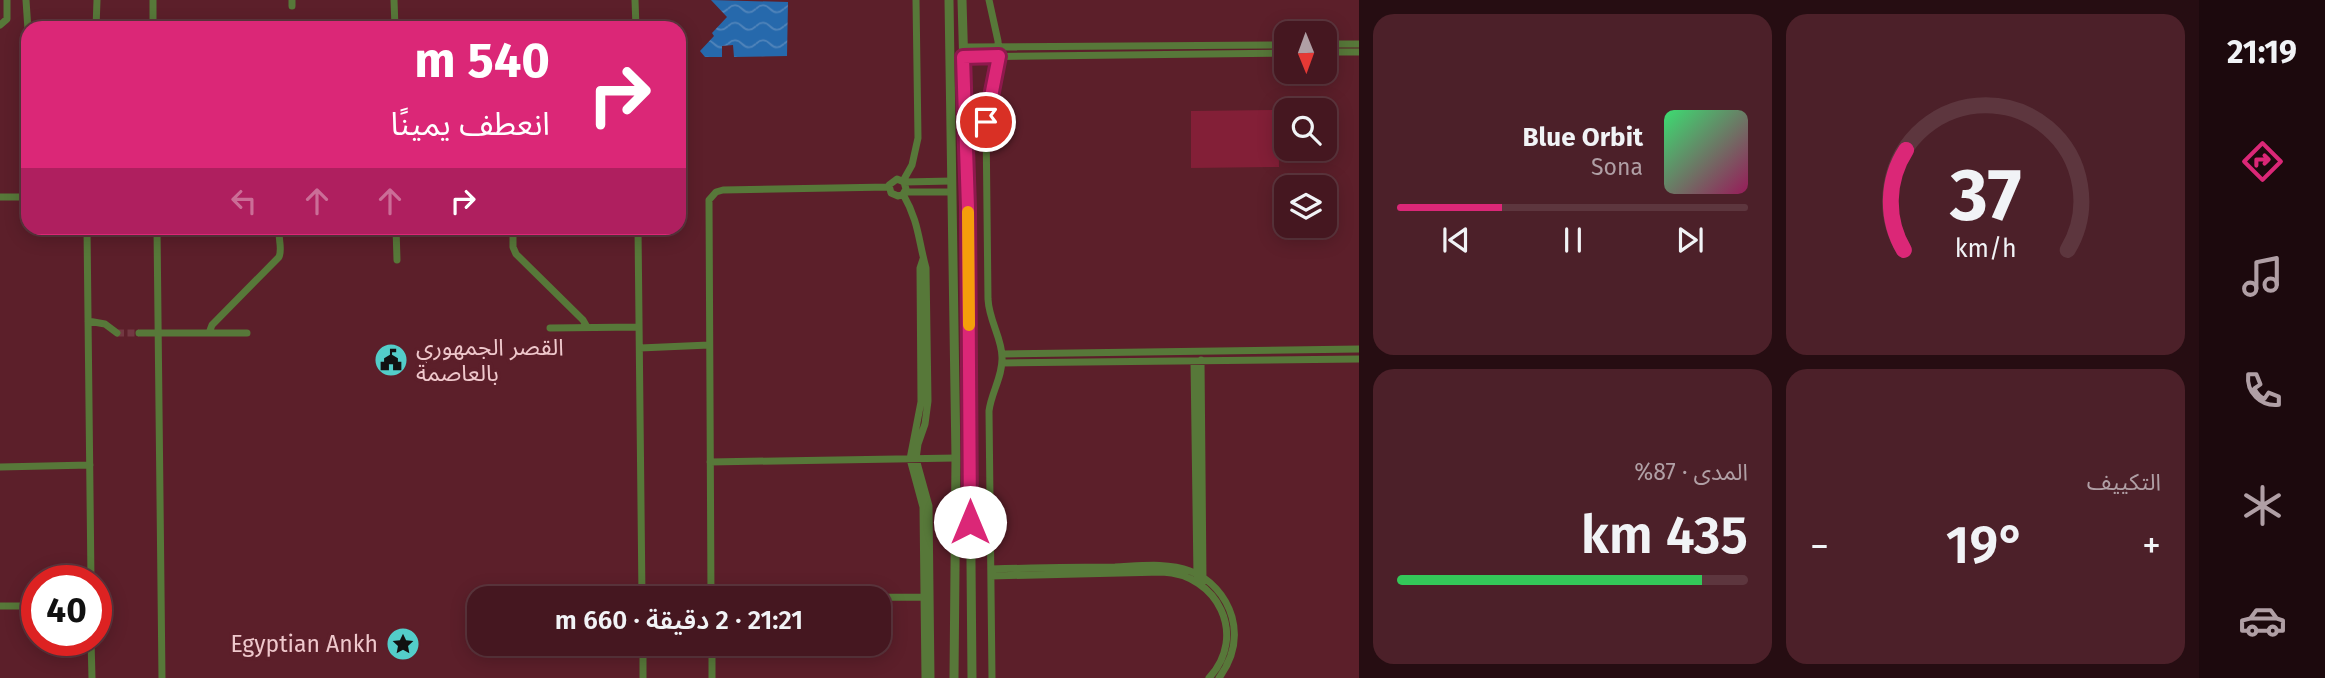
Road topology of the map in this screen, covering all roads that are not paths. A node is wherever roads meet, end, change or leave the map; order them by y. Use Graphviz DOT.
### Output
graph roads {
  1 [pos="7,0"];
  2 [pos="26,0"];
  3 [pos="97,0"];
  4 [pos="153,0"];
  5 [pos="394,0"];
  6 [pos="635,0"];
  7 [pos="916,0"];
  8 [pos="949,0"];
  9 [pos="962,0"];
  10 [pos="989,0"];
  11 [pos="27,21"];
  12 [pos="96,21"];
  13 [pos="153,21"];
  14 [pos="395,21"];
  15 [pos="636,21"];
  16 [pos="0,25"];
  17 [pos="1337,44"];
  18 [pos="1359,44"];
  19 [pos="1274,45"];
  20 [pos="963,47"];
  21 [pos="999,47"];
  22 [pos="1337,52"];
  23 [pos="1359,52"];
  24 [pos="1274,53"];
  25 [pos="999,56"];
  26 [pos="963,57"];
  27 [pos="952,181"];
  28 [pos="904,182"];
  29 [pos="889,187"];
  30 [pos="952,192"];
  31 [pos="904,193"];
  32 [pos="0,197"];
  33 [pos="21,197"];
  34 [pos="87,235"];
  35 [pos="157,235"];
  36 [pos="279,235"];
  37 [pos="396,235"];
  38 [pos="513,235"];
  39 [pos="638,235"];
  40 [pos="397,260"];
  41 [pos="88,321"];
  42 [pos="954,323"];
  43 [pos="968,323"];
  44 [pos="587,327"];
  45 [pos="639,327"];
  46 [pos="550,328"];
  47 [pos="117,333"];
  48 [pos="139,333"];
  49 [pos="158,333"];
  50 [pos="209,333"];
  51 [pos="247,333"];
  52 [pos="709,345"];
  53 [pos="640,348"];
  54 [pos="1359,349"];
  55 [pos="1002,358"];
  56 [pos="1359,359"];
  57 [pos="1198,360"];
  58 [pos="955,417"];
  59 [pos="969,418"];
  60 [pos="956,458"];
  61 [pos="913,459"];
  62 [pos="710,462"];
  63 [pos="90,465"];
  64 [pos="0,467"];
  65 [pos="91,565"];
  66 [pos="991,572"];
  67 [pos="1199,579"];
  68 [pos="642,586"];
  69 [pos="924,597"];
  70 [pos="0,606"];
  71 [pos="21,606"];
  72 [pos="91,656"];
  73 [pos="643,656"];
  74 [pos="712,656"];
  75 [pos="92,678"];
  76 [pos="162,678"];
  77 [pos="643,678"];
  78 [pos="712,678"];
  79 [pos="925,678"];
  80 [pos="931,678"];
  81 [pos="954,678"];
  82 [pos="972,678"];
  83 [pos="992,678"];
  84 [pos="1209,678"];
  85 [pos="1219,678"];
  1 -- 16 [label="street"];
  2 -- 11 [label="street"];
  3 -- 12 [label="street"];
  4 -- 13 [label="street"];
  5 -- 14 [label="street"];
  6 -- 15 [label="street"];
  7 -- 28 [label="street"];
  8 -- 27 [label="street"];
  9 -- 20 [label="street"];
  10 -- 21 [label="street"];
  17 -- 18 [label="street"];
  19 -- 21 [label="street"];
  20 -- 21 [label="street"];
  20 -- 26 [label="street"];
  21 -- 25 [label="street"];
  22 -- 23 [label="street"];
  24 -- 25 [label="street"];
  25 -- 26 [label="street"];
  25 -- 55 [label="street"];
  26 -- 43 [label="street"];
  27 -- 28 [label="street"];
  27 -- 30 [label="street"];
  28 -- 29 [label="street"];
  28 -- 31 [label="street"];
  29 -- 31 [label="street"];
  29 -- 52 [label="street"];
  30 -- 31 [label="street"];
  30 -- 42 [label="street"];
  31 -- 61 [label="street"];
  32 -- 33 [label="street"];
  34 -- 41 [label="street"];
  35 -- 49 [label="street"];
  36 -- 50 [label="street"];
  37 -- 40 [label="street"];
  38 -- 44 [label="street"];
  39 -- 45 [label="street"];
  41 -- 47 [label="street"];
  41 -- 63 [label="street"];
  42 -- 43 [label="street"];
  42 -- 58 [label="street"];
  43 -- 59 [label="street"];
  44 -- 45 [label="street"];
  44 -- 46 [label="street"];
  45 -- 53 [label="street"];
  48 -- 49 [label="street"];
  49 -- 50 [label="street"];
  49 -- 76 [label="street"];
  50 -- 51 [label="street"];
  52 -- 53 [label="street"];
  52 -- 62 [label="street"];
  53 -- 68 [label="street"];
  54 -- 55 [label="street"];
  55 -- 57 [label="street"];
  55 -- 66 [label="street"];
  56 -- 57 [label="street"];
  57 -- 67 [label="street"];
  58 -- 59 [label="street"];
  58 -- 60 [label="street"];
  59 -- 82 [label="street"];
  60 -- 61 [label="street"];
  60 -- 81 [label="street"];
  61 -- 62 [label="street"];
  61 -- 69 [label="street"];
  61 -- 80 [label="street"];
  62 -- 69 [label="street"];
  63 -- 64 [label="street"];
  63 -- 65 [label="street"];
  66 -- 67 [label="street"];
  66 -- 83 [label="street"];
  67 -- 84 [label="street"];
  67 -- 85 [label="street"];
  69 -- 79 [label="street"];
  70 -- 71 [label="street"];
  72 -- 75 [label="street"];
  73 -- 77 [label="street"];
  74 -- 78 [label="street"];
}
